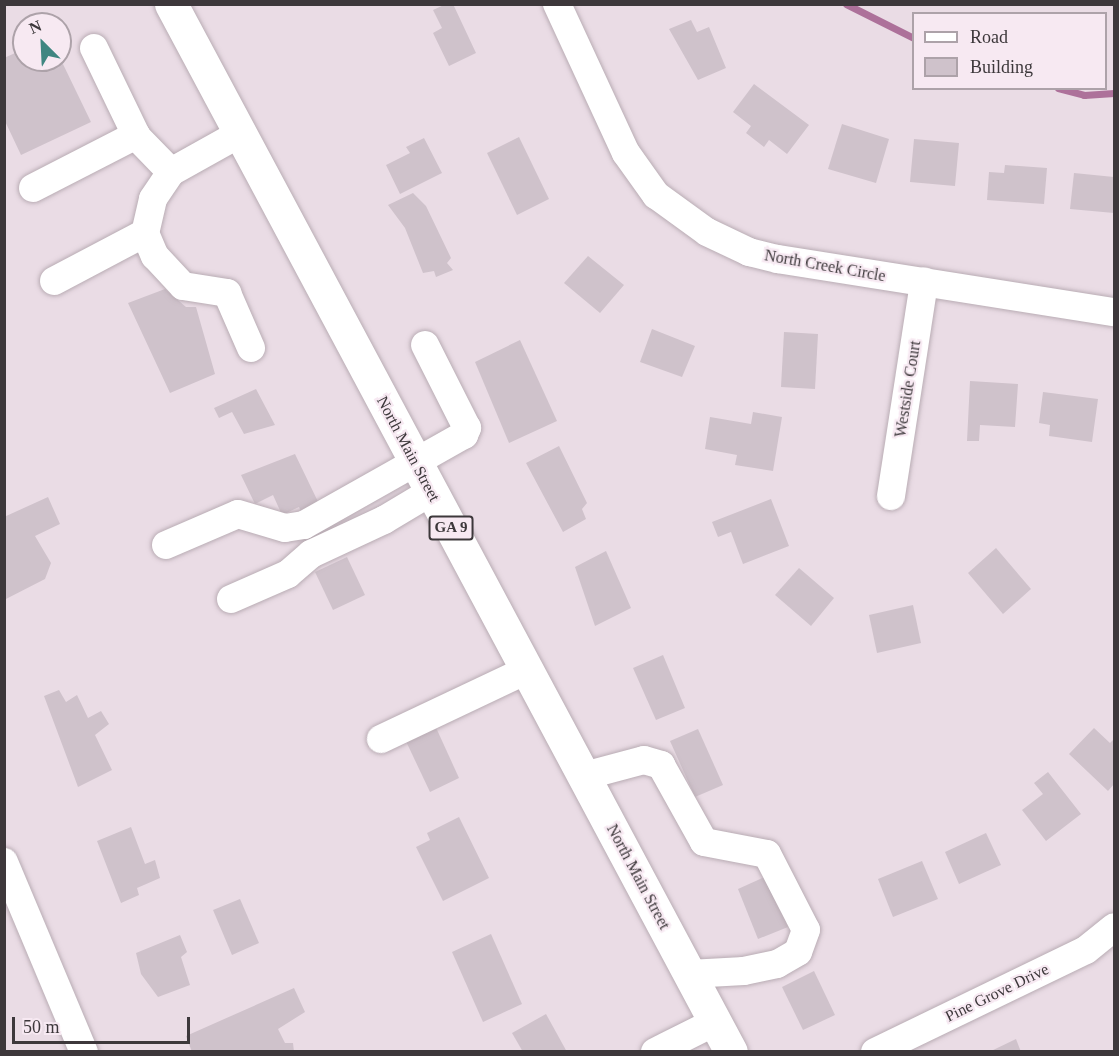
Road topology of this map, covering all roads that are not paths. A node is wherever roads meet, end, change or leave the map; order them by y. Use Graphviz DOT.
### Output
graph roads {
  1 [pos="171,4"];
  2 [pos="557,4"];
  3 [pos="93,48"];
  4 [pos="239,134"];
  5 [pos="136,135"];
  6 [pos="171,172"];
  7 [pos="33,188"];
  8 [pos="145,234"];
  9 [pos="54,281"];
  10 [pos="924,282"];
  11 [pos="1114,312"];
  12 [pos="425,345"];
  13 [pos="251,348"];
  14 [pos="415,461"];
  15 [pos="431,492"];
  16 [pos="891,496"];
  17 [pos="166,545"];
  18 [pos="231,599"];
  19 [pos="526,670"];
  20 [pos="381,739"];
  21 [pos="584,776"];
  22 [pos="4,862"];
  23 [pos="1114,927"];
  24 [pos="690,974"];
  25 [pos="716,1022"];
  26 [pos="84,1052"];
  27 [pos="655,1052"];
  28 [pos="731,1052"];
  29 [pos="875,1052"];
  1 -- 4 [label="main road, North Main Street / GA 9"];
  2 -- 10 [label="street, North Creek Circle"];
  3 -- 5 [label="street"];
  4 -- 6 [label="street"];
  4 -- 14 [label="main road, North Main Street / GA 9"];
  5 -- 6 [label="street"];
  5 -- 7 [label="street"];
  6 -- 8 [label="street"];
  8 -- 9 [label="street"];
  8 -- 13 [label="street"];
  10 -- 11 [label="street, North Creek Circle"];
  10 -- 16 [label="street, Westside Court"];
  12 -- 14 [label="street"];
  14 -- 15 [label="main road, North Main Street / GA 9"];
  14 -- 17 [label="street"];
  15 -- 18 [label="street"];
  15 -- 19 [label="main road, North Main Street / GA 9"];
  19 -- 20 [label="street"];
  19 -- 21 [label="main road, North Main Street / GA 9"];
  21 -- 24 [label="main road, North Main Street / GA 9"];
  21 -- 24 [label="street"];
  22 -- 26 [label="street"];
  23 -- 29 [label="street, Pine Grove Drive"];
  24 -- 25 [label="main road, North Main Street / GA 9"];
  25 -- 27 [label="street"];
  25 -- 28 [label="main road, North Main Street / GA 9"];
}
